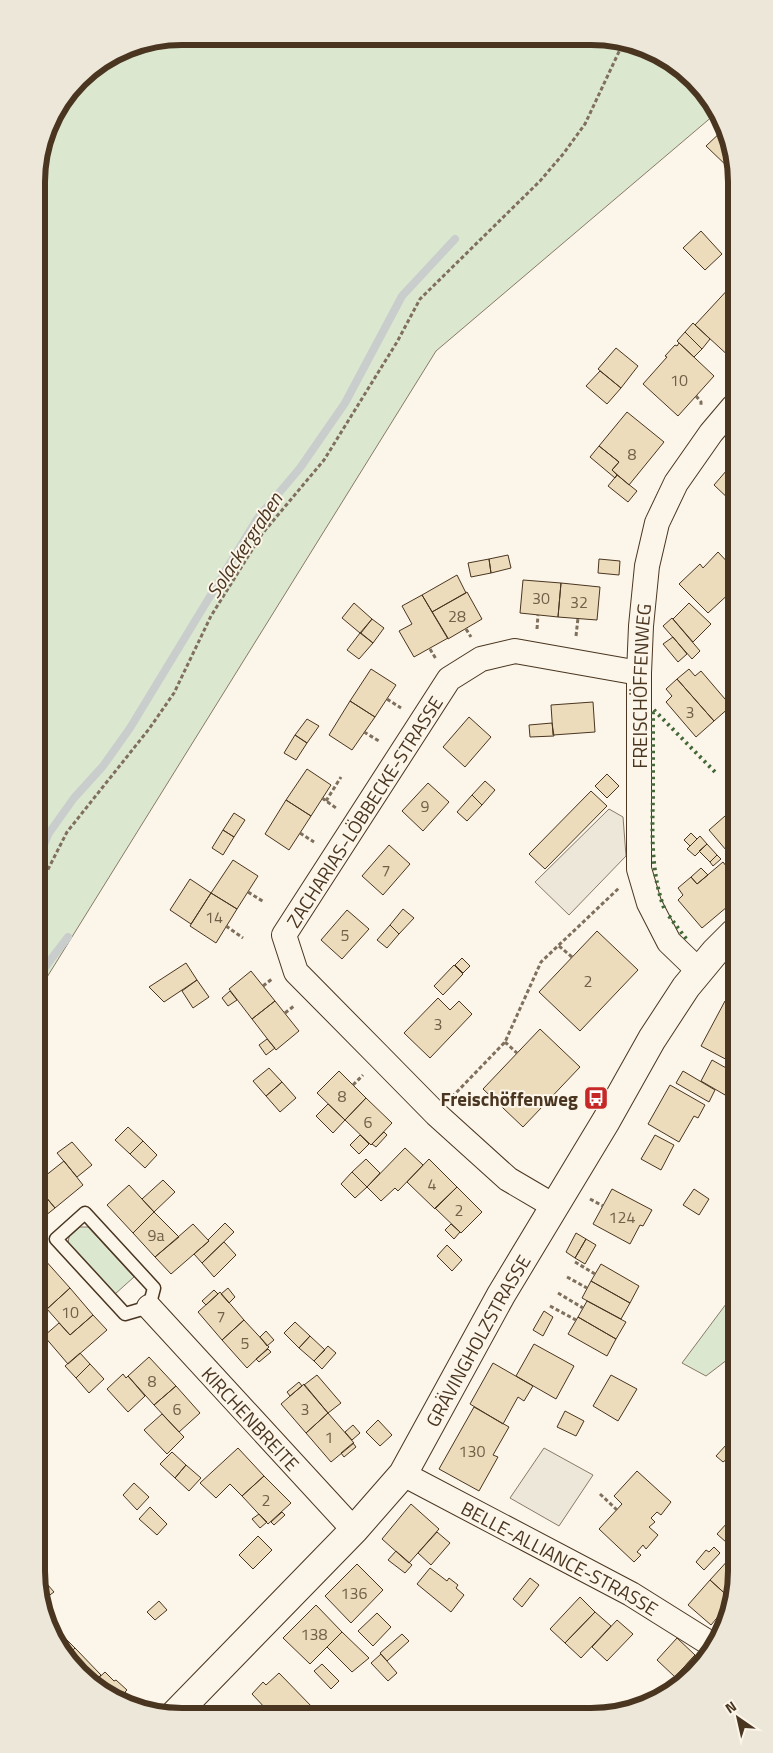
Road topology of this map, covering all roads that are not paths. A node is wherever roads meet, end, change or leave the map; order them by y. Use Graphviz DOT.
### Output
graph roads {
  1 [pos="728,413"];
  2 [pos="639,672"];
  3 [pos="728,940"];
  4 [pos="699,971"];
  5 [pos="554,1206"];
  6 [pos="149,1308"];
  7 [pos="403,1474"];
  8 [pos="354,1530"];
  9 [pos="708,1642"];
  10 [pos="181,1708"];
  1 -- 2 [label="street, FREISCHÖFFENWEG"];
  2 -- 4 [label="street, FREISCHÖFFENWEG"];
  2 -- 5 [label="street, ZACHARIAS-LÖBBECKE-STRASSE"];
  3 -- 4 [label="main road, GRÄVINGHOLZSTRASSE"];
  4 -- 5 [label="main road, GRÄVINGHOLZSTRASSE"];
  5 -- 7 [label="main road, GRÄVINGHOLZSTRASSE"];
  6 -- 6 [label="lane"];
  6 -- 8 [label="street, KIRCHENBREITE"];
  7 -- 8 [label="main road, GRÄVINGHOLZSTRASSE"];
  7 -- 9 [label="street, BELLE-ALLIANCE-STRASSE"];
  8 -- 10 [label="main road, GRÄVINGHOLZSTRASSE"];
}
